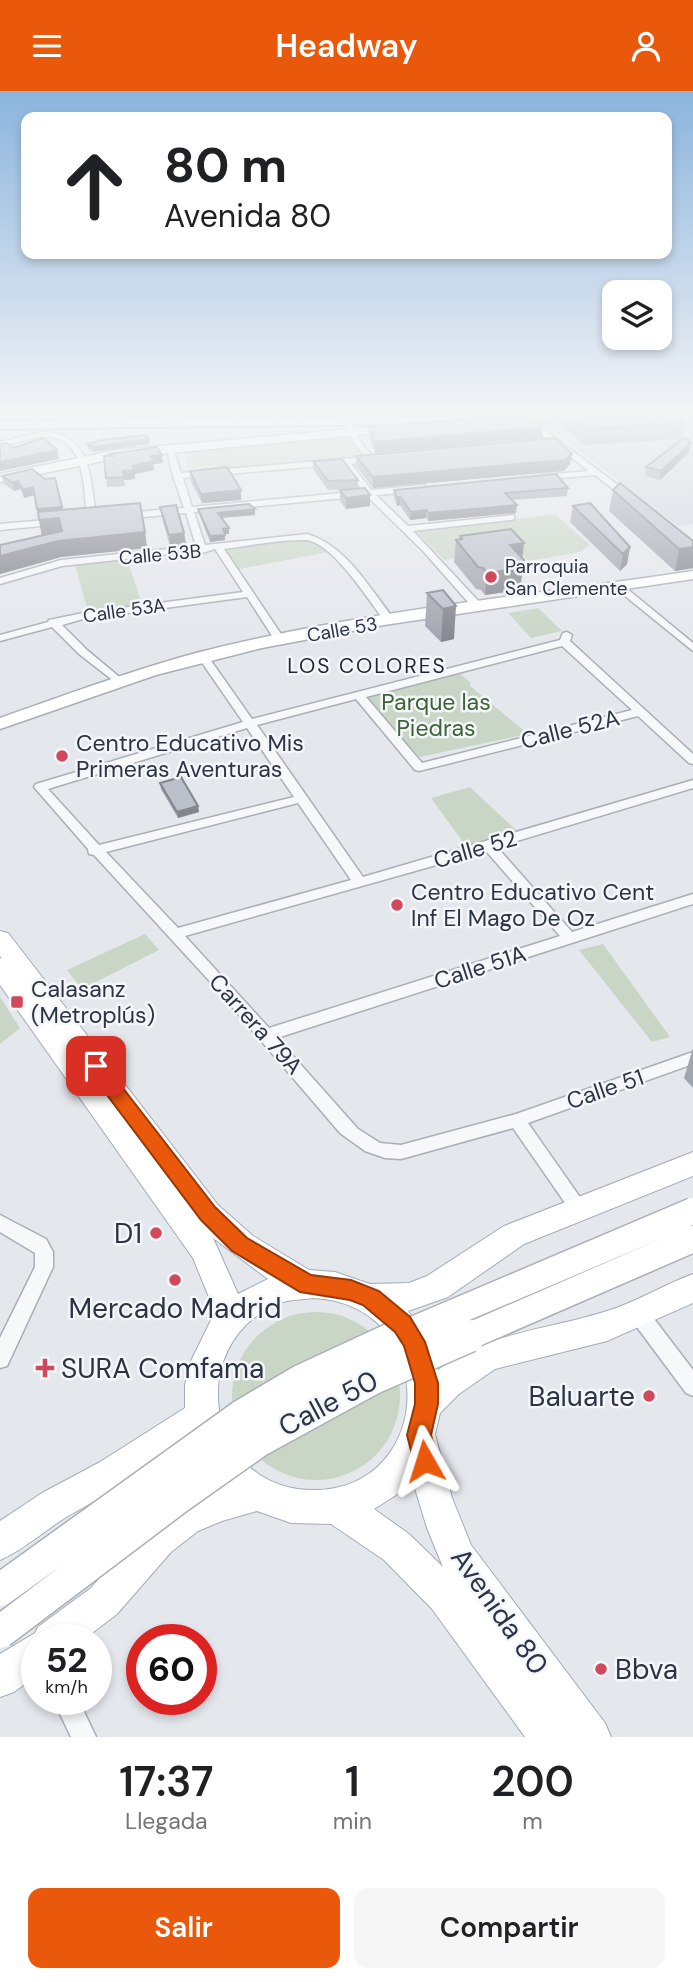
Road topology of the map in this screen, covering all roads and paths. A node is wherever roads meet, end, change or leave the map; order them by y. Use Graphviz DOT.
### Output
graph roads {
  1 [pos="87,492"];
  2 [pos="183,492"];
  3 [pos="368,492"];
  4 [pos="621,492"];
  5 [pos="640,506"];
  6 [pos="189,510"];
  7 [pos="115,516"];
  8 [pos="103,517"];
  9 [pos="511,517"];
  10 [pos="90,519"];
  11 [pos="78,520"];
  12 [pos="65,521"];
  13 [pos="0,527"];
  14 [pos="405,529"];
  15 [pos="219,548"];
  16 [pos="202,550"];
  17 [pos="693,575"];
  18 [pos="0,581"];
  19 [pos="617,585"];
  20 [pos="250,594"];
  21 [pos="480,608"];
  22 [pos="390,621"];
  23 [pos="53,622"];
  24 [pos="0,638"];
  25 [pos="280,640"];
  26 [pos="693,647"];
  27 [pos="202,657"];
  28 [pos="119,682"];
  29 [pos="359,695"];
  30 [pos="639,712"];
  31 [pos="251,723"];
  32 [pos="0,724"];
  33 [pos="693,760"];
  34 [pos="693,784"];
  35 [pos="300,799"];
  36 [pos="488,845"];
  37 [pos="94,851"];
  38 [pos="359,881"];
  39 [pos="693,899"];
  40 [pos="175,934"];
  41 [pos="0,939"];
  42 [pos="570,939"];
  43 [pos="0,967"];
  44 [pos="267,1035"];
  45 [pos="693,1058"];
  46 [pos="517,1120"];
  47 [pos="693,1164"];
  48 [pos="578,1208"];
  49 [pos="693,1211"];
  50 [pos="0,1223"];
  51 [pos="693,1239"];
  52 [pos="307,1285"];
  53 [pos="693,1288"];
  54 [pos="371,1298"];
  55 [pos="638,1313"];
  56 [pos="227,1325"];
  57 [pos="1,1354"];
  58 [pos="693,1386"];
  59 [pos="201,1417"];
  60 [pos="423,1419"];
  61 [pos="257,1494"];
  62 [pos="332,1506"];
  63 [pos="0,1534"];
  64 [pos="0,1542"];
  65 [pos="0,1590"];
  66 [pos="73,1624"];
  67 [pos="0,1632"];
  68 [pos="21,1663"];
  69 [pos="0,1678"];
  70 [pos="73,1715"];
  71 [pos="537,1732"];
  72 [pos="84,1737"];
  73 [pos="591,1737"];
  1 -- 10 [label="street"];
  2 -- 6 [label="street"];
  3 -- 6 [label="street"];
  3 -- 14 [label="street"];
  4 -- 5 [label="street"];
  6 -- 7 [label="street"];
  6 -- 16 [label="street"];
  8 -- 10 [label="street"];
  9 -- 14 [label="street"];
  10 -- 11 [label="street"];
  12 -- 13 [label="street"];
  14 -- 21 [label="street"];
  15 -- 16 [label="street, Calle 53B"];
  15 -- 20 [label="street"];
  15 -- 22 [label="street, Calle 53B"];
  16 -- 18 [label="street, Calle 53B"];
  17 -- 19 [label="street, Calle 53"];
  19 -- 21 [label="street, Calle 53"];
  19 -- 26 [label="street"];
  20 -- 23 [label="street, Calle 53A"];
  20 -- 25 [label="street"];
  21 -- 22 [label="street, Calle 53"];
  22 -- 25 [label="street, Calle 53"];
  23 -- 24 [label="street, Calle 53A"];
  23 -- 28 [label="street"];
  25 -- 27 [label="street, Calle 53"];
  27 -- 28 [label="street, Calle 53"];
  27 -- 31 [label="street"];
  28 -- 32 [label="street, Calle 53"];
  29 -- 30 [label="street"];
  29 -- 30 [label="street, Calle 52A"];
  29 -- 31 [label="street"];
  30 -- 33 [label="street"];
  31 -- 35 [label="street"];
  31 -- 37 [label="street, Carrera 79A"];
  34 -- 36 [label="street, Calle 52"];
  35 -- 37 [label="street"];
  35 -- 38 [label="street"];
  36 -- 38 [label="street, Calle 52"];
  36 -- 42 [label="street"];
  37 -- 40 [label="street, Carrera 79A"];
  38 -- 40 [label="street, Calle 52"];
  39 -- 42 [label="street, Calle 51A"];
  40 -- 44 [label="street, Carrera 79A"];
  41 -- 52 [label="main road"];
  42 -- 44 [label="street, Calle 51A"];
  43 -- 56 [label="main road"];
  44 -- 46 [label="street, Carrera 79A"];
  45 -- 46 [label="street, Calle 51"];
  46 -- 48 [label="street"];
  47 -- 48 [label="main road"];
  48 -- 54 [label="main road"];
  49 -- 65 [label="street, Calle 50, bridge"];
  50 -- 57 [label="street"];
  51 -- 67 [label="street, Calle 50, bridge"];
  52 -- 54 [label="main road"];
  52 -- 56 [label="main road"];
  53 -- 55 [label="main road"];
  54 -- 60 [label="main road"];
  55 -- 58 [label="street"];
  55 -- 60 [label="main road"];
  56 -- 59 [label="main road"];
  59 -- 61 [label="main road"];
  59 -- 64 [label="main road"];
  60 -- 62 [label="main road"];
  60 -- 73 [label="main road, Avenida 80"];
  61 -- 62 [label="main road"];
  61 -- 66 [label="main road"];
  62 -- 71 [label="main road, Avenida 80"];
  63 -- 64 [label="street"];
  68 -- 69 [label="main road"];
  70 -- 72 [label="street"];
}
